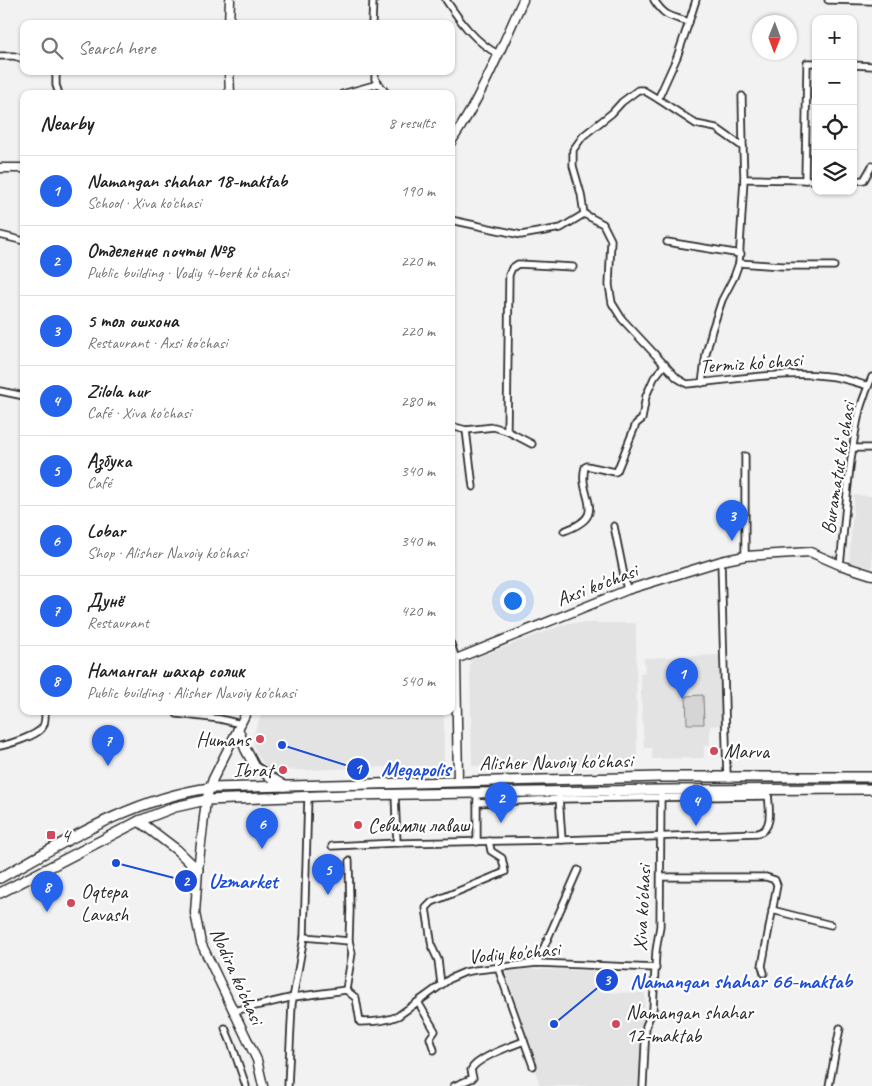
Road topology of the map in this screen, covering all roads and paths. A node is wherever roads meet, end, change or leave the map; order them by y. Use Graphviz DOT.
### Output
graph roads {
  1 [pos="230,0"];
  2 [pos="373,0"];
  3 [pos="446,0"];
  4 [pos="523,0"];
  5 [pos="654,0"];
  6 [pos="696,0"];
  7 [pos="828,0"];
  8 [pos="872,1"];
  9 [pos="227,20"];
  10 [pos="372,20"];
  11 [pos="689,22"];
  12 [pos="498,54"];
  13 [pos="0,56"];
  14 [pos="20,58"];
  15 [pos="812,63"];
  16 [pos="857,65"];
  17 [pos="872,66"];
  18 [pos="56,75"];
  19 [pos="229,75"];
  20 [pos="374,75"];
  21 [pos="378,84"];
  22 [pos="58,90"];
  23 [pos="230,90"];
  24 [pos="356,90"];
  25 [pos="384,90"];
  26 [pos="742,96"];
  27 [pos="658,99"];
  28 [pos="455,135"];
  29 [pos="743,147"];
  30 [pos="872,166"];
  31 [pos="0,168"];
  32 [pos="20,168"];
  33 [pos="744,179"];
  34 [pos="805,180"];
  35 [pos="812,180"];
  36 [pos="857,181"];
  37 [pos="584,214"];
  38 [pos="455,221"];
  39 [pos="0,236"];
  40 [pos="20,241"];
  41 [pos="667,242"];
  42 [pos="741,254"];
  43 [pos="739,263"];
  44 [pos="834,266"];
  45 [pos="574,267"];
  46 [pos="665,364"];
  47 [pos="872,376"];
  48 [pos="702,383"];
  49 [pos="868,386"];
  50 [pos="0,391"];
  51 [pos="20,395"];
  52 [pos="455,427"];
  53 [pos="466,430"];
  54 [pos="507,431"];
  55 [pos="532,444"];
  56 [pos="853,448"];
  57 [pos="872,448"];
  58 [pos="745,456"];
  59 [pos="473,487"];
  60 [pos="614,526"];
  61 [pos="564,531"];
  62 [pos="745,556"];
  63 [pos="721,561"];
  64 [pos="840,566"];
  65 [pos="872,575"];
  66 [pos="627,590"];
  67 [pos="455,656"];
  68 [pos="456,659"];
  69 [pos="45,715"];
  70 [pos="186,715"];
  71 [pos="245,715"];
  72 [pos="239,727"];
  73 [pos="0,746"];
  74 [pos="728,777"];
  75 [pos="872,777"];
  76 [pos="458,782"];
  77 [pos="285,786"];
  78 [pos="210,788"];
  79 [pos="872,789"];
  80 [pos="476,793"];
  81 [pos="768,793"];
  82 [pos="395,794"];
  83 [pos="661,794"];
  84 [pos="559,795"];
  85 [pos="308,796"];
  86 [pos="206,800"];
  87 [pos="476,803"];
  88 [pos="139,821"];
  89 [pos="661,836"];
  90 [pos="562,840"];
  91 [pos="477,842"];
  92 [pos="489,842"];
  93 [pos="397,843"];
  94 [pos="332,846"];
  95 [pos="349,861"];
  96 [pos="198,870"];
  97 [pos="578,870"];
  98 [pos="661,877"];
  99 [pos="0,878"];
  100 [pos="0,893"];
  101 [pos="772,910"];
  102 [pos="831,925"];
  103 [pos="304,937"];
  104 [pos="349,941"];
  105 [pos="537,963"];
  106 [pos="498,968"];
  107 [pos="656,968"];
  108 [pos="764,973"];
  109 [pos="442,984"];
  110 [pos="346,990"];
  111 [pos="294,997"];
  112 [pos="418,1002"];
  113 [pos="234,1011"];
  114 [pos="225,1028"];
  115 [pos="840,1028"];
  116 [pos="524,1041"];
  117 [pos="434,1050"];
  118 [pos="533,1066"];
  119 [pos="246,1086"];
  120 [pos="263,1086"];
  121 [pos="288,1086"];
  122 [pos="454,1086"];
  123 [pos="643,1086"];
  124 [pos="829,1086"];
  1 -- 9 [label="street"];
  2 -- 10 [label="street"];
  3 -- 12 [label="street"];
  4 -- 12 [label="street"];
  5 -- 11 [label="street"];
  6 -- 11 [label="street"];
  7 -- 8 [label="street"];
  11 -- 27 [label="street"];
  12 -- 28 [label="street"];
  13 -- 14 [label="street"];
  15 -- 34 [label="street"];
  16 -- 17 [label="street"];
  18 -- 22 [label="street"];
  19 -- 23 [label="street"];
  20 -- 21 [label="street"];
  21 -- 24 [label="street"];
  21 -- 25 [label="street"];
  26 -- 29 [label="street"];
  27 -- 29 [label="street"];
  27 -- 37 [label="street"];
  29 -- 33 [label="street"];
  30 -- 36 [label="street"];
  31 -- 32 [label="street"];
  33 -- 34 [label="street"];
  33 -- 42 [label="street"];
  34 -- 35 [label="street"];
  37 -- 38 [label="street"];
  37 -- 46 [label="street, Termiz koʻchasi"];
  39 -- 40 [label="street"];
  41 -- 42 [label="street"];
  42 -- 43 [label="street"];
  43 -- 44 [label="street"];
  43 -- 48 [label="street"];
  45 -- 54 [label="street"];
  46 -- 48 [label="street, Termiz koʻchasi"];
  46 -- 61 [label="street"];
  47 -- 49 [label="street, Buramatut koʻchasi"];
  48 -- 49 [label="street, Termiz koʻchasi"];
  49 -- 56 [label="street, Buramatut koʻchasi"];
  50 -- 51 [label="street"];
  52 -- 53 [label="street"];
  53 -- 54 [label="street"];
  53 -- 59 [label="street"];
  54 -- 55 [label="street"];
  56 -- 57 [label="street"];
  56 -- 64 [label="street, Buramatut koʻchasi"];
  58 -- 62 [label="street"];
  60 -- 66 [label="street"];
  62 -- 63 [label="street, Axsi ko'chasi"];
  62 -- 64 [label="street, Axsi ko'chasi"];
  63 -- 66 [label="street, Axsi ko'chasi"];
  63 -- 74 [label="street"];
  64 -- 65 [label="street, Axsi ko'chasi"];
  66 -- 68 [label="street, Axsi ko'chasi"];
  67 -- 68 [label="street"];
  68 -- 76 [label="street"];
  69 -- 73 [label="street"];
  70 -- 72 [label="street"];
  71 -- 72 [label="street, Nodira ko'chasi"];
  72 -- 77 [label="main road"];
  72 -- 78 [label="street, Nodira ko'chasi"];
  74 -- 75 [label="main road, Alisher Navoiy ko'chasi"];
  74 -- 76 [label="main road, Alisher Navoiy ko'chasi"];
  76 -- 77 [label="main road, Alisher Navoiy ko'chasi"];
  77 -- 78 [label="main road, Alisher Navoiy ko'chasi"];
  78 -- 86 [label="street, Nodira ko'chasi"];
  78 -- 99 [label="main road, Alisher Navoiy ko'chasi"];
  79 -- 81 [label="main road, Alisher Navoiy ko'chasi"];
  80 -- 82 [label="main road, Alisher Navoiy ko'chasi"];
  80 -- 84 [label="main road, Alisher Navoiy ko'chasi"];
  80 -- 87 [label="street"];
  81 -- 83 [label="main road, Alisher Navoiy ko'chasi"];
  81 -- 89 [label="street"];
  82 -- 85 [label="main road, Alisher Navoiy ko'chasi"];
  82 -- 93 [label="street"];
  83 -- 84 [label="main road, Alisher Navoiy ko'chasi"];
  83 -- 89 [label="street, Xiva ko'chasi"];
  84 -- 87 [label="street"];
  84 -- 90 [label="street"];
  85 -- 86 [label="main road, Alisher Navoiy ko'chasi"];
  85 -- 103 [label="street"];
  86 -- 88 [label="main road, Alisher Navoiy ko'chasi"];
  86 -- 96 [label="street, Nodira ko'chasi"];
  87 -- 91 [label="street"];
  88 -- 96 [label="main road"];
  88 -- 100 [label="main road, Alisher Navoiy ko'chasi"];
  89 -- 90 [label="street"];
  89 -- 98 [label="street, Xiva ko'chasi"];
  90 -- 92 [label="street"];
  91 -- 92 [label="street"];
  91 -- 93 [label="street"];
  92 -- 109 [label="street"];
  93 -- 94 [label="street"];
  95 -- 104 [label="street"];
  96 -- 113 [label="street, Nodira ko'chasi"];
  97 -- 105 [label="street"];
  98 -- 101 [label="street"];
  98 -- 107 [label="street, Xiva ko'chasi"];
  101 -- 102 [label="street"];
  101 -- 108 [label="street"];
  103 -- 104 [label="street"];
  103 -- 111 [label="street"];
  104 -- 110 [label="street"];
  105 -- 106 [label="street, Vodiy ko'chasi"];
  105 -- 107 [label="street, Vodiy ko'chasi"];
  106 -- 109 [label="street, Vodiy ko'chasi"];
  106 -- 116 [label="street"];
  107 -- 123 [label="street, Xiva ko'chasi"];
  109 -- 112 [label="street, Vodiy ko'chasi"];
  110 -- 111 [label="street"];
  110 -- 112 [label="street, Vodiy ko'chasi"];
  111 -- 113 [label="street"];
  111 -- 121 [label="street"];
  112 -- 117 [label="street"];
  113 -- 120 [label="street, Nodira ko'chasi"];
  114 -- 119 [label="street"];
  115 -- 124 [label="street"];
  116 -- 118 [label="street"];
  116 -- 122 [label="street"];
}
